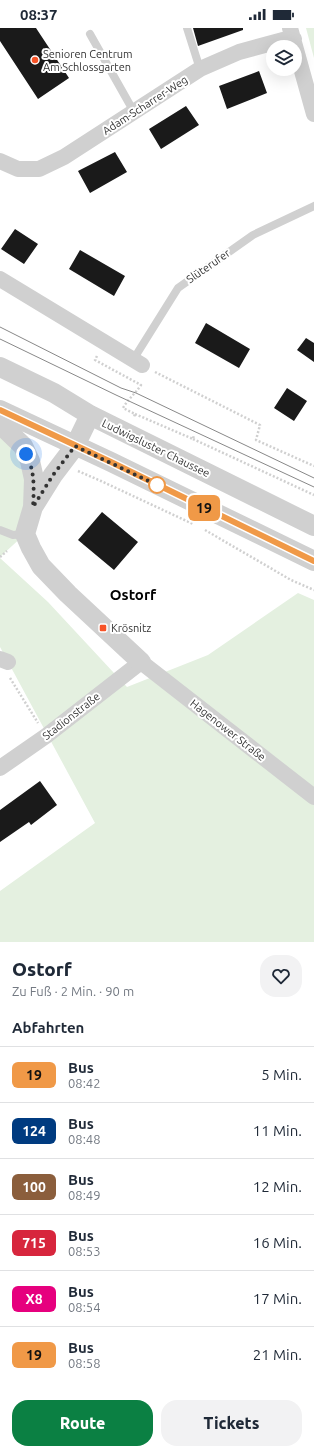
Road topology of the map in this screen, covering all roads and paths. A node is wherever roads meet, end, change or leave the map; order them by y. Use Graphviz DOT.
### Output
graph roads {
  1 [pos="187,28"];
  2 [pos="292,33"];
  3 [pos="90,34"];
  4 [pos="200,69"];
  5 [pos="134,112"];
  6 [pos="314,114"];
  7 [pos="0,161"];
  8 [pos="314,206"];
  9 [pos="0,279"];
  10 [pos="138,362"];
  11 [pos="0,367"];
  12 [pos="135,382"];
  13 [pos="0,410"];
  14 [pos="135,414"];
  15 [pos="90,416"];
  16 [pos="133,420"];
  17 [pos="0,424"];
  18 [pos="194,435"];
  19 [pos="193,439"];
  20 [pos="75,446"];
  21 [pos="314,466"];
  22 [pos="76,470"];
  23 [pos="314,495"];
  24 [pos="33,507"];
  25 [pos="198,526"];
  26 [pos="314,526"];
  27 [pos="0,530"];
  28 [pos="205,530"];
  29 [pos="25,534"];
  30 [pos="7,551"];
  31 [pos="0,557"];
  32 [pos="314,561"];
  33 [pos="314,590"];
  34 [pos="4,661"];
  35 [pos="141,662"];
  36 [pos="35,719"];
  37 [pos="0,768"];
  38 [pos="314,797"];
  1 -- 4 [label="lane"];
  2 -- 4 [label="street, Adam-Scharrer-Weg"];
  2 -- 6 [label="street"];
  3 -- 5 [label="lane"];
  4 -- 5 [label="street, Adam-Scharrer-Weg"];
  5 -- 7 [label="street, Adam-Scharrer-Weg"];
  8 -- 10 [label="lane, Slüterufer"];
  9 -- 10 [label="street"];
  10 -- 21 [label="path"];
  11 -- 15 [label="street, Ludwigsluster Chaussee"];
  12 -- 14 [label="path"];
  13 -- 20 [label="street"];
  14 -- 16 [label="path"];
  14 -- 19 [label="path"];
  15 -- 20 [label="street"];
  15 -- 26 [label="street, Ludwigsluster Chaussee"];
  17 -- 24 [label="street"];
  18 -- 19 [label="path"];
  19 -- 23 [label="path"];
  20 -- 24 [label="street"];
  20 -- 32 [label="street"];
  22 -- 25 [label="path"];
  24 -- 29 [label="street"];
  27 -- 29 [label="lane"];
  28 -- 33 [label="path"];
  29 -- 35 [label="street"];
  30 -- 31 [label="path"];
  34 -- 36 [label="path"];
  35 -- 37 [label="street, Stadionstraße"];
  35 -- 38 [label="street, Hagenower Straße"];
}
